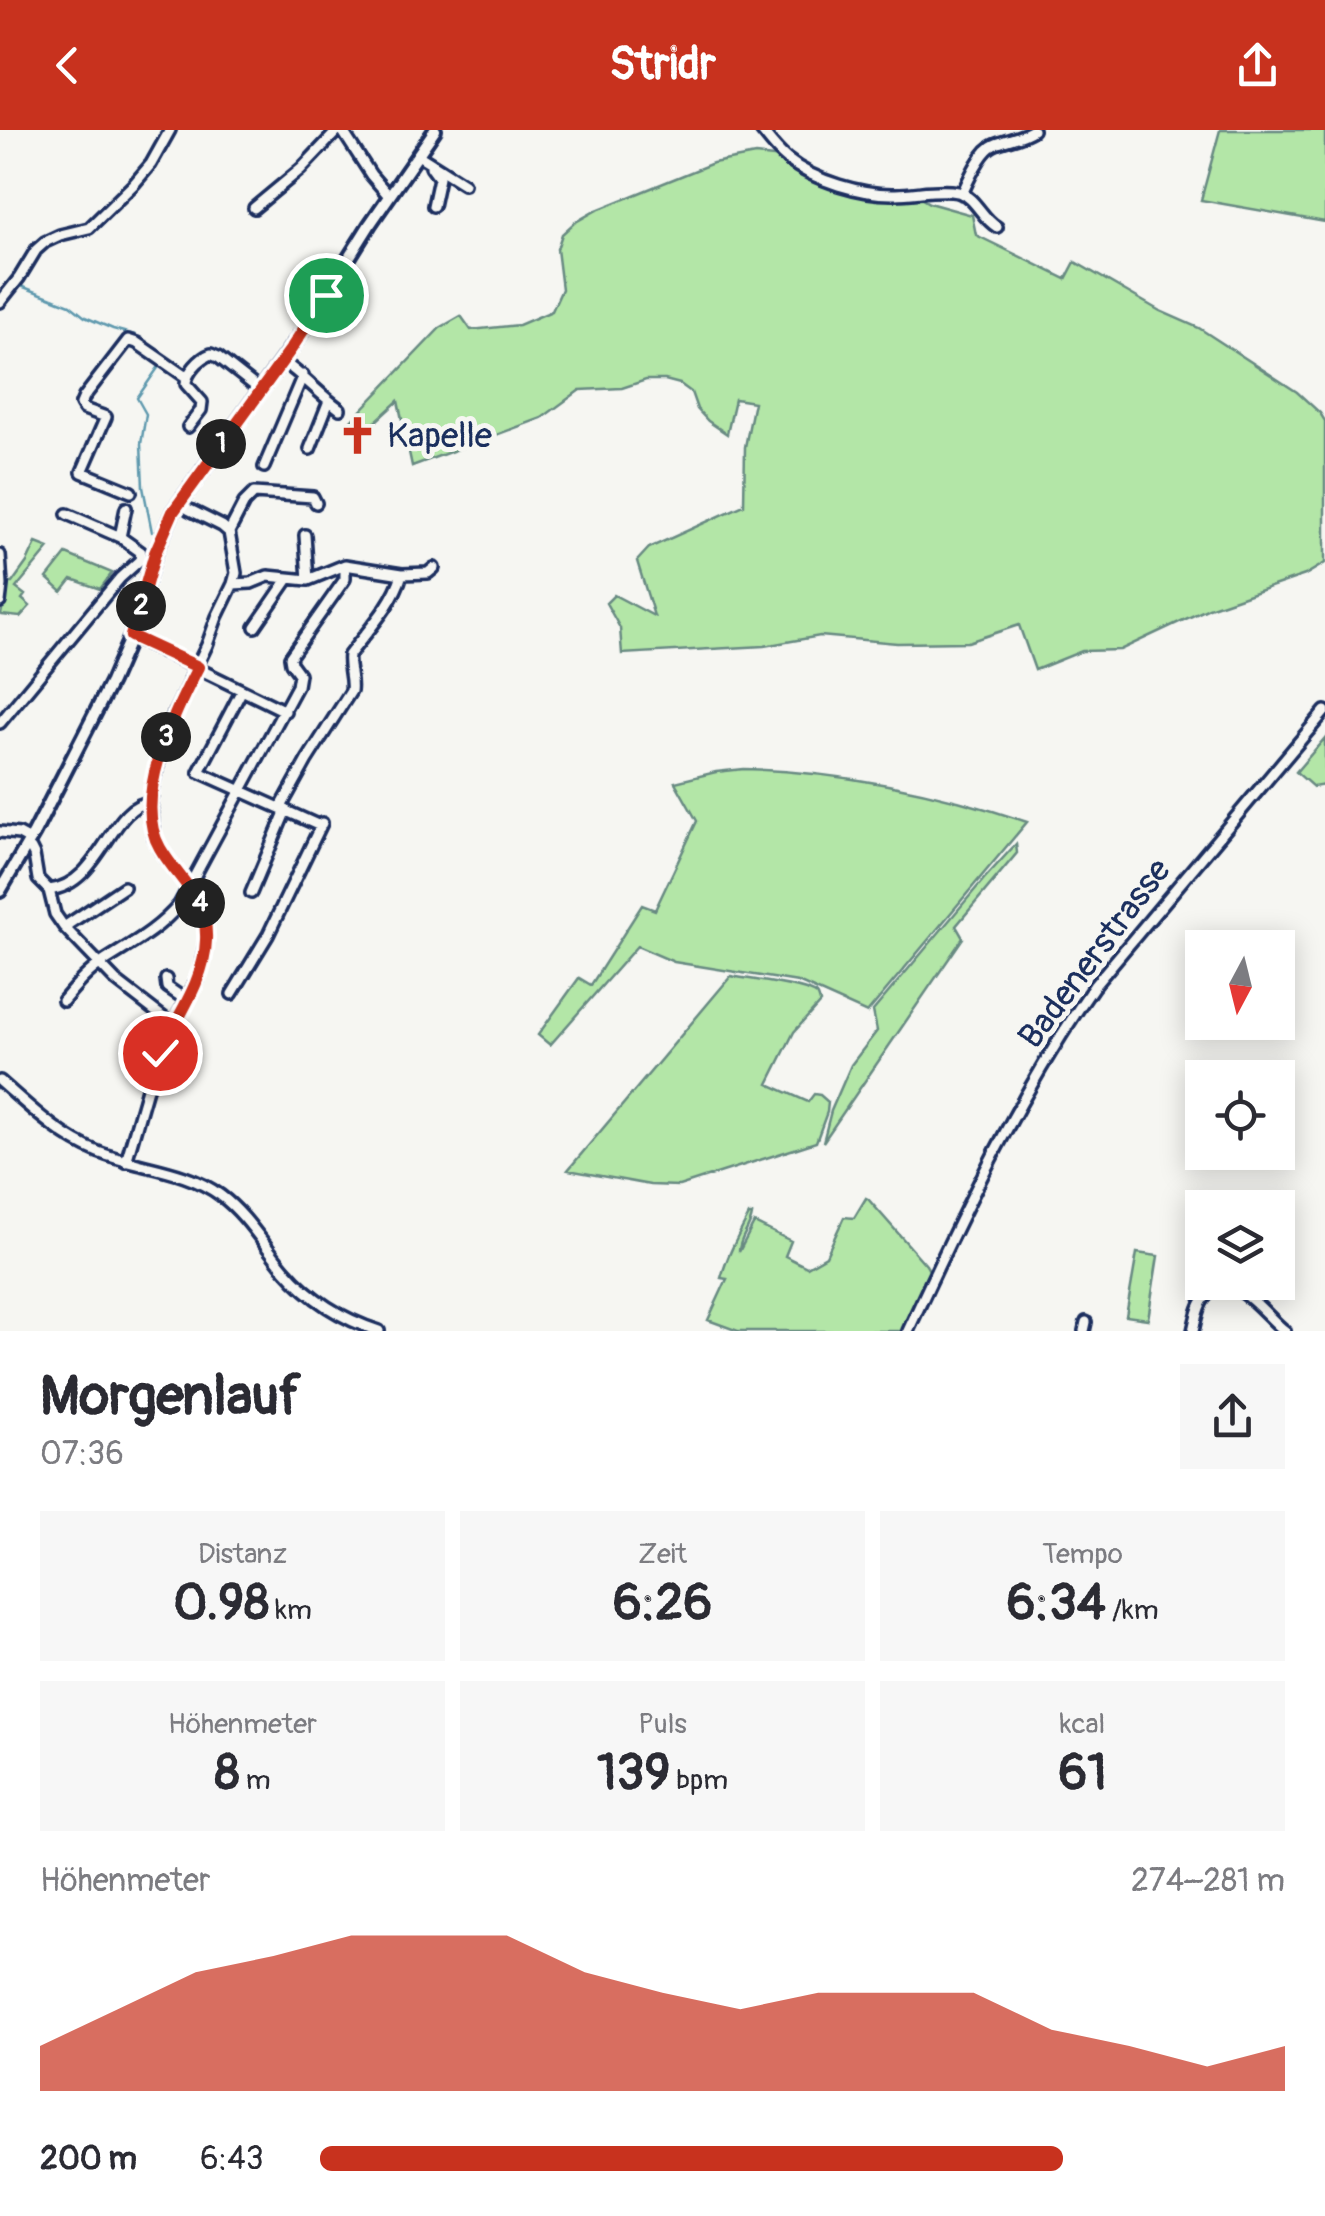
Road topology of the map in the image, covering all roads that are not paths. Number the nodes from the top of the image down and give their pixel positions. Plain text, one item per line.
1 (170, 130) edge
2 (340, 130) edge
3 (435, 130) edge
4 (762, 130) edge
5 (1033, 130) edge
6 (421, 157) junction
7 (464, 184) dead end
8 (962, 194) junction
9 (389, 196) junction
10 (433, 206) dead end
11 (254, 208) dead end
12 (997, 228) dead end
13 (0, 302) edge
14 (282, 361) junction
15 (303, 375) junction
16 (186, 378) junction
17 (260, 390) junction
18 (329, 401) junction
19 (340, 408) dead end
20 (188, 427) dead end
21 (310, 449) dead end
22 (264, 467) dead end
23 (131, 492) dead end
24 (316, 503) dead end
25 (126, 508) dead end
26 (188, 508) dead end
27 (66, 514) dead end
28 (229, 532) junction
29 (305, 535) dead end
30 (120, 537) junction
31 (0, 556) edge
32 (140, 560) junction
33 (153, 560) junction
34 (345, 565) junction
35 (434, 568) dead end
36 (131, 570) junction
37 (402, 574) junction
38 (149, 576) junction
39 (288, 579) junction
40 (308, 580) junction
41 (233, 584) junction
42 (0, 602) edge
43 (254, 627) dead end
44 (131, 636) junction
45 (198, 667) junction
46 (242, 690) junction
47 (284, 711) junction
48 (1325, 711) edge
49 (0, 722) edge
50 (242, 790) junction
51 (151, 802) junction
52 (284, 809) junction
53 (0, 832) edge
54 (28, 843) junction
55 (124, 886) dead end
56 (188, 887) junction
57 (0, 890) edge
58 (49, 890) junction
59 (251, 893) dead end
60 (64, 926) junction
61 (100, 965) junction
62 (166, 979) dead end
63 (232, 994) dead end
64 (186, 1000) junction
65 (63, 1001) dead end
66 (174, 1024) junction
67 (0, 1081) edge
68 (126, 1162) junction
69 (379, 1331) edge
70 (908, 1331) edge
71 (1193, 1331) edge
72 (1284, 1331) edge

1 - 13 street
2 - 9 street
2 - 11 street
3 - 6 main road
4 - 8 street
5 - 8 street
6 - 7 street
6 - 9 main road
6 - 10 street
8 - 12 street
9 - 14 main road
14 - 15 street
14 - 17 main road
15 - 18 street
15 - 22 street
16 - 17 street
16 - 20 street
16 - 23 street
17 - 33 main road
18 - 19 street
18 - 21 street
24 - 28 street
25 - 30 street
26 - 28 street
27 - 30 street
28 - 41 street
29 - 40 street
30 - 32 street
31 - 42 street
32 - 33 street
32 - 36 street
33 - 38 main road
34 - 37 street
34 - 40 street
34 - 47 street
35 - 37 street
36 - 38 street
36 - 49 street
37 - 52 street
38 - 44 main road
39 - 40 street
39 - 41 street
39 - 43 street
41 - 45 street
44 - 45 street
44 - 54 main road
45 - 46 street
45 - 51 street
46 - 47 street
46 - 50 street
47 - 50 street
48 - 70 street, Badenerstrasse
50 - 52 street
50 - 56 street
51 - 56 street
51 - 58 street
52 - 59 street
52 - 63 street
53 - 54 street
54 - 57 main road
54 - 58 street
55 - 60 street
56 - 61 street
56 - 64 street
58 - 60 street
60 - 61 street
61 - 65 street
61 - 66 street
62 - 64 street
64 - 66 street
66 - 68 street
67 - 68 street
68 - 69 street
71 - 72 street

